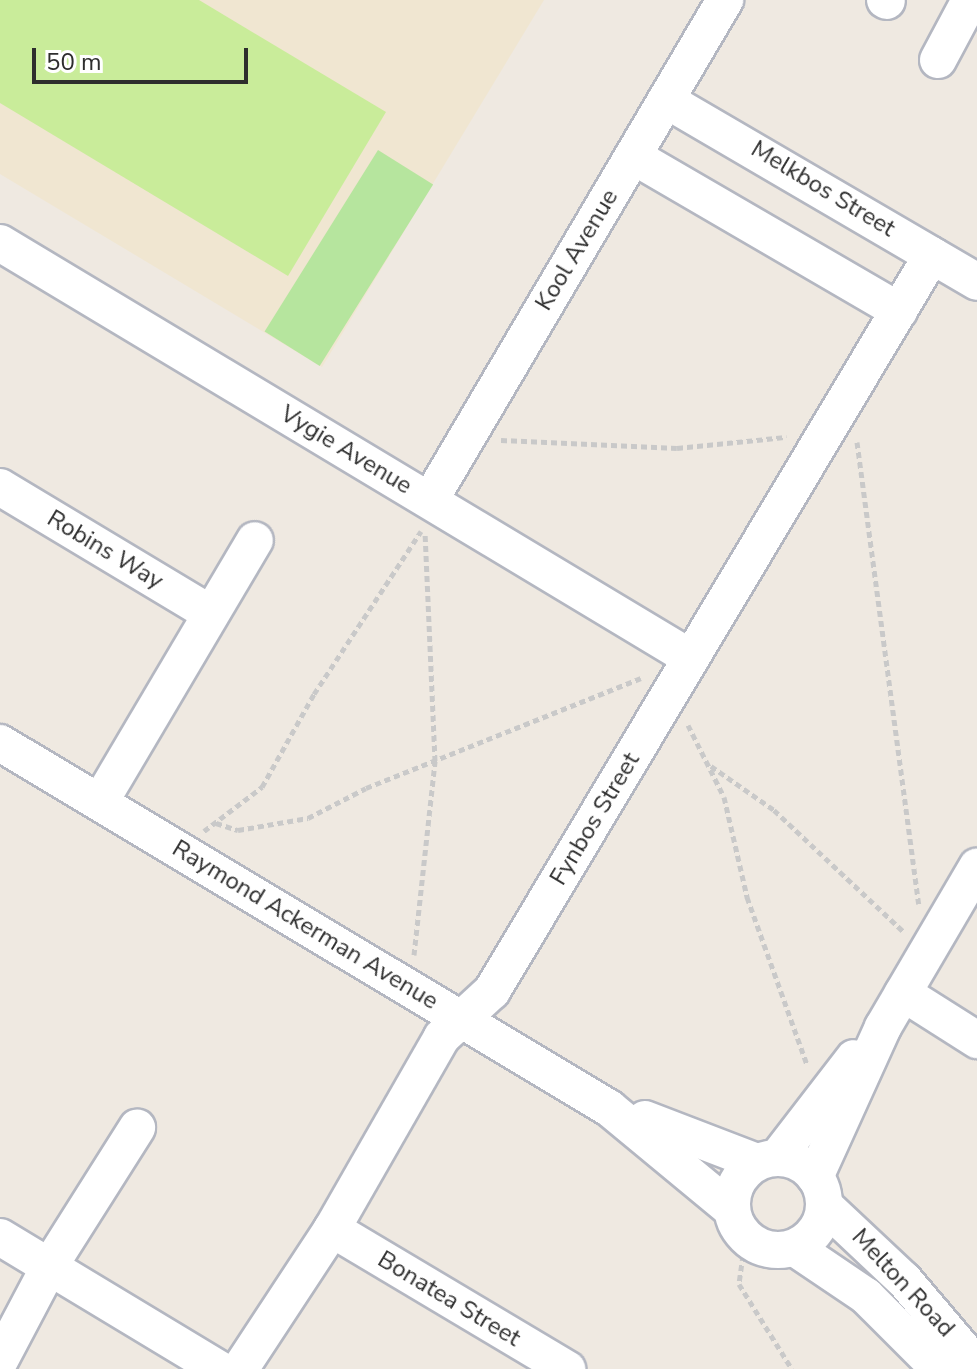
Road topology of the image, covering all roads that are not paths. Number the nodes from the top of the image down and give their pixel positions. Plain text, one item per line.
1 (725, 0) edge
2 (970, 0) edge
3 (938, 60) dead end
4 (666, 100) junction
5 (633, 156) junction
6 (0, 243) edge
7 (932, 255) junction
8 (977, 282) edge
9 (899, 311) junction
10 (0, 487) edge
11 (430, 500) junction
12 (255, 540) dead end
13 (210, 613) junction
14 (691, 658) junction
15 (0, 743) edge
16 (100, 802) junction
17 (977, 867) edge
18 (903, 993) junction
19 (463, 1018) junction
20 (883, 1027) junction
21 (977, 1040) edge
22 (609, 1108) junction
23 (137, 1128) dead end
24 (767, 1160) junction
25 (820, 1191) junction
26 (731, 1209) junction
27 (332, 1229) junction
28 (0, 1237) edge
29 (795, 1248) junction
30 (49, 1267) junction
31 (0, 1360) edge
32 (977, 1366) edge
33 (219, 1369) edge
34 (240, 1369) edge
35 (567, 1369) edge
36 (939, 1369) edge

1 - 4 street, Kool Avenue
2 - 3 street
4 - 5 street, Kool Avenue
4 - 7 street, Melkbos Street
5 - 9 street
5 - 11 street, Kool Avenue
6 - 11 street, Vygie Avenue
7 - 8 street, Melkbos Street
7 - 9 street, Fynbos Street
9 - 14 street, Fynbos Street
10 - 13 street, Robins Way
11 - 14 street, Vygie Avenue
12 - 13 street
13 - 16 street
14 - 19 street, Fynbos Street
15 - 16 street, Raymond Ackerman Avenue
16 - 19 street, Raymond Ackerman Avenue
17 - 18 street
18 - 20 street
18 - 21 street
19 - 22 street, Raymond Ackerman Avenue
19 - 27 street, Fynbos Street
20 - 24 street
20 - 25 street
22 - 24 street, Raymond Ackerman Avenue
22 - 26 street, Raymond Ackerman Avenue
23 - 30 street
24 - 25 street
24 - 26 street
25 - 29 street
25 - 32 street, Melton Road
26 - 29 street
27 - 34 street, Fynbos Street
27 - 35 street, Bonatea Street
28 - 30 street
29 - 36 street, Melton Road
30 - 31 street
30 - 33 street

